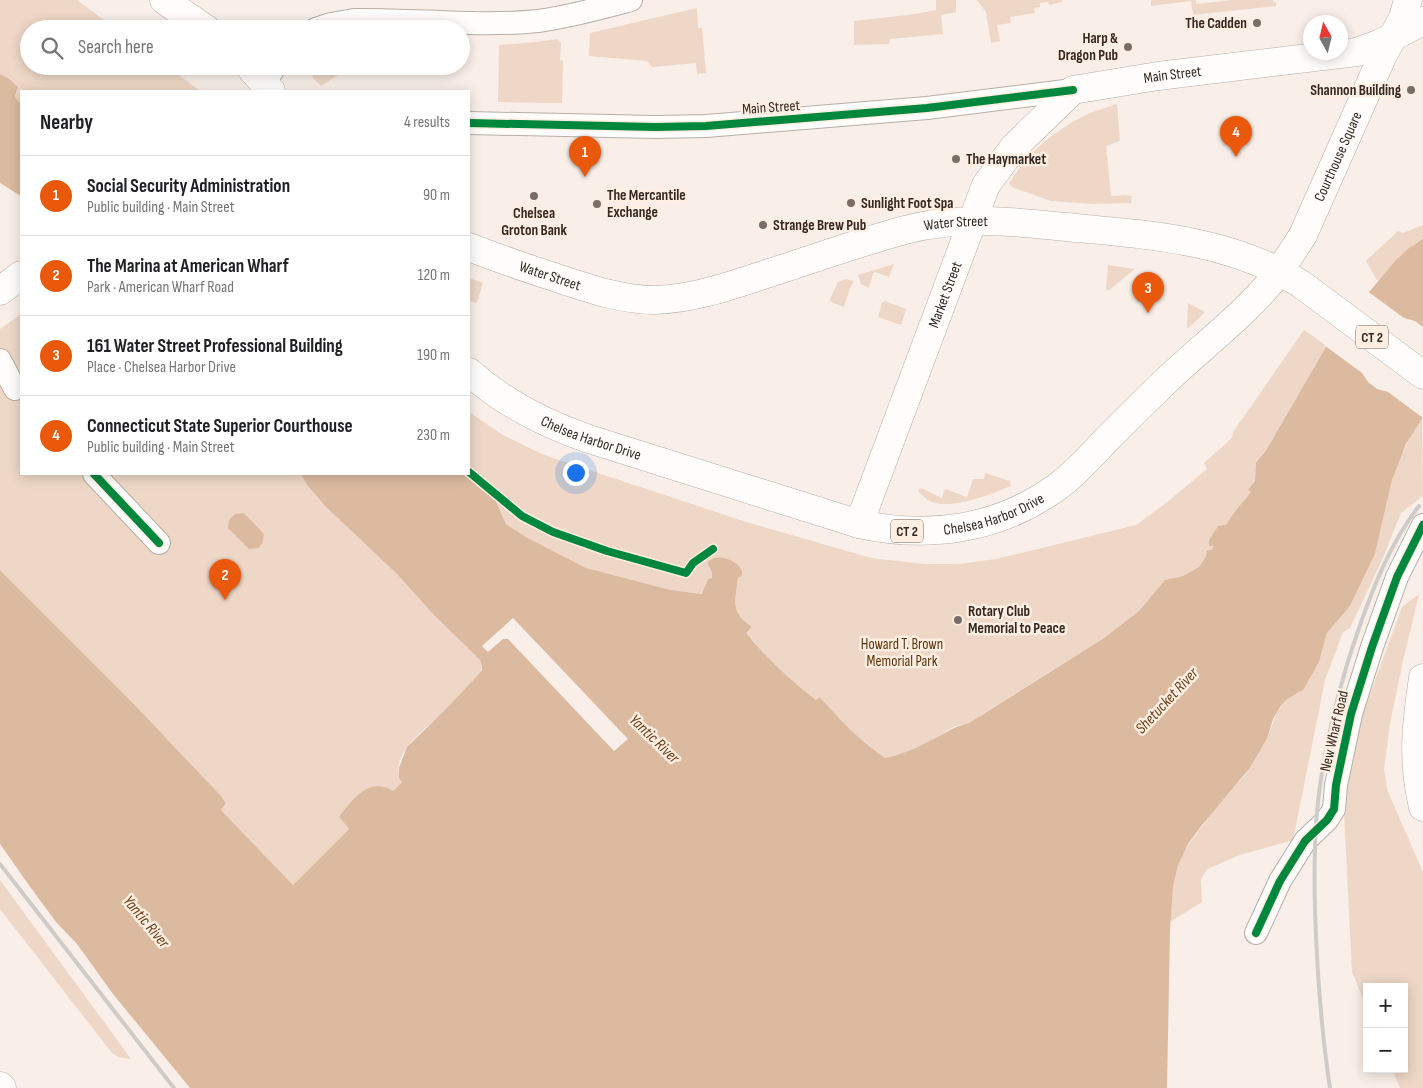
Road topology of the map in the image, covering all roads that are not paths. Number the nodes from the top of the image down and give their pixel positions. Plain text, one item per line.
1 (164, 0) edge
2 (632, 0) edge
3 (1408, 0) edge
4 (193, 20) edge
5 (1423, 21) edge
6 (470, 22) edge
7 (1392, 37) junction
8 (1073, 90) junction
9 (470, 123) edge
10 (972, 221) junction
11 (470, 247) edge
12 (1279, 272) junction
13 (20, 276) edge
14 (0, 291) edge
15 (0, 360) edge
16 (470, 373) edge
17 (1423, 375) edge
18 (12, 387) edge
19 (95, 475) edge
20 (859, 524) junction
21 (1423, 525) edge
22 (159, 543) dead end
23 (1423, 678) edge
24 (1423, 807) edge
25 (1256, 932) dead end

1 - 4 main road
2 - 6 street
3 - 7 main road, Courthouse Square
5 - 7 main road, Main Street
7 - 8 main road, Main Street
7 - 12 main road, Courthouse Square
8 - 9 street, Main Street
8 - 10 main road, Market Street
10 - 11 main road, Water Street / CT 2
10 - 12 main road, Water Street / CT 2
10 - 20 main road, Market Street
12 - 17 main road, Water Street / CT 2
12 - 20 main road, Chelsea Harbor Drive / CT 2
13 - 14 main road
15 - 18 street
16 - 20 main road, Chelsea Harbor Drive / CT 2
19 - 22 street
21 - 25 street, New Wharf Road
23 - 24 main road

